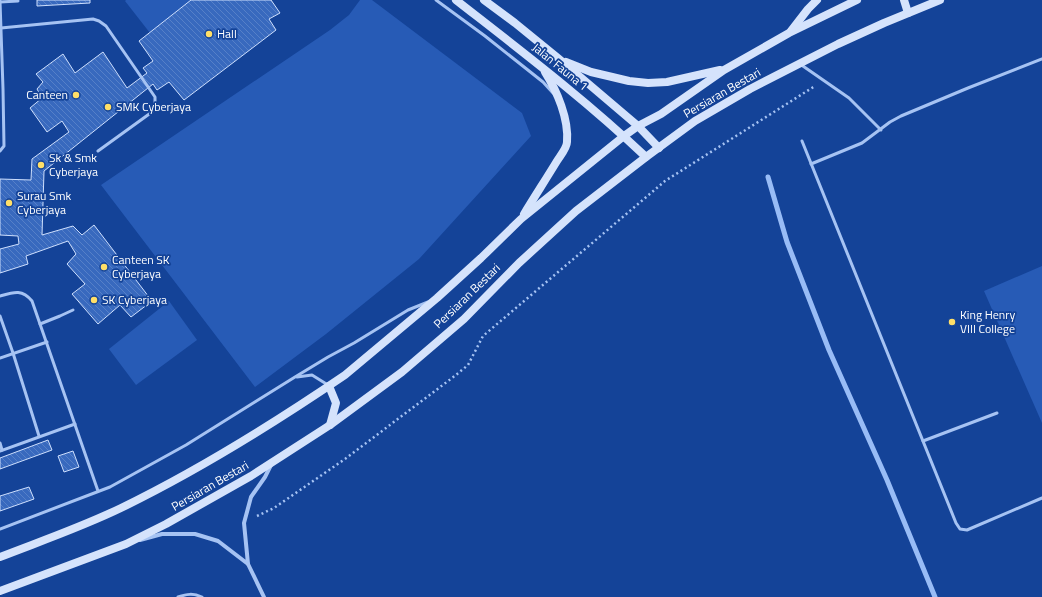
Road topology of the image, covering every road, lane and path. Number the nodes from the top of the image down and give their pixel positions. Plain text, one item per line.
1 (436, 0) edge
2 (456, 0) edge
3 (484, 0) edge
4 (818, 0) edge
5 (857, 0) edge
6 (904, 0) edge
7 (0, 1) edge
8 (18, 1) edge
9 (934, 1) edge
10 (908, 13) junction
11 (1, 28) junction
12 (789, 33) junction
13 (558, 58) junction
14 (1042, 59) edge
15 (799, 64) junction
16 (541, 66) junction
17 (724, 70) junction
18 (823, 80) junction
19 (2, 89) edge
20 (560, 102) junction
21 (638, 126) junction
22 (881, 130) junction
23 (624, 136) junction
24 (802, 141) dead end
25 (658, 148) junction
26 (0, 151) edge
27 (98, 151) dead end
28 (646, 157) junction
29 (811, 164) junction
30 (521, 219) junction
31 (0, 296) edge
32 (437, 298) junction
33 (73, 310) dead end
34 (0, 316) edge
35 (40, 324) junction
36 (46, 342) junction
37 (13, 353) junction
38 (0, 358) edge
39 (295, 377) junction
40 (329, 386) junction
41 (997, 413) dead end
42 (75, 424) junction
43 (330, 425) junction
44 (39, 436) junction
45 (923, 441) junction
46 (0, 444) edge
47 (1, 450) edge
48 (272, 463) junction
49 (98, 491) junction
50 (1042, 498) edge
51 (244, 523) junction
52 (0, 529) edge
53 (126, 544) junction
54 (0, 557) edge
55 (248, 564) junction
56 (0, 591) edge
57 (178, 597) edge
58 (202, 597) edge
59 (264, 597) edge

1 - 20 lane, Jalan Fauna 1
2 - 16 main road, Jalan Fauna 1
3 - 13 main road, Jalan Fauna 1
4 - 12 main road
5 - 12 main road, Persiaran Bestari
6 - 10 main road
7 - 8 lane
7 - 11 lane
9 - 10 main road, Persiaran Bestari
10 - 15 main road, Persiaran Bestari
11 - 19 lane
11 - 27 lane
12 - 17 main road, Persiaran Bestari
13 - 17 main road
13 - 21 main road, Jalan Fauna 1
14 - 22 lane
15 - 18 lane
15 - 25 main road, Persiaran Bestari
16 - 20 main road
16 - 23 main road, Jalan Fauna 1
17 - 21 main road, Persiaran Bestari
18 - 22 lane
18 - 51 path
19 - 26 lane
20 - 30 main road
21 - 23 main road, Persiaran Bestari
21 - 25 main road, Jalan Fauna 1
22 - 29 lane
23 - 28 main road, Jalan Fauna 1
23 - 30 main road, Persiaran Bestari
24 - 29 lane
25 - 28 main road, Persiaran Bestari
28 - 43 main road, Persiaran Bestari
29 - 45 lane
30 - 32 main road, Persiaran Bestari
31 - 35 lane
32 - 39 lane
32 - 40 main road, Persiaran Bestari
33 - 35 lane
34 - 37 lane
35 - 36 lane
36 - 37 lane
36 - 42 lane
37 - 38 lane
37 - 44 lane
39 - 40 lane
39 - 49 lane
40 - 43 main road
40 - 54 main road, Persiaran Bestari
41 - 45 lane
42 - 44 lane
42 - 49 lane
43 - 48 main road, Persiaran Bestari
44 - 47 lane
45 - 50 lane
46 - 47 lane
48 - 51 street
48 - 53 main road, Persiaran Bestari
49 - 52 lane
51 - 55 street
53 - 55 street
53 - 56 main road, Persiaran Bestari
55 - 59 street
57 - 58 lane

